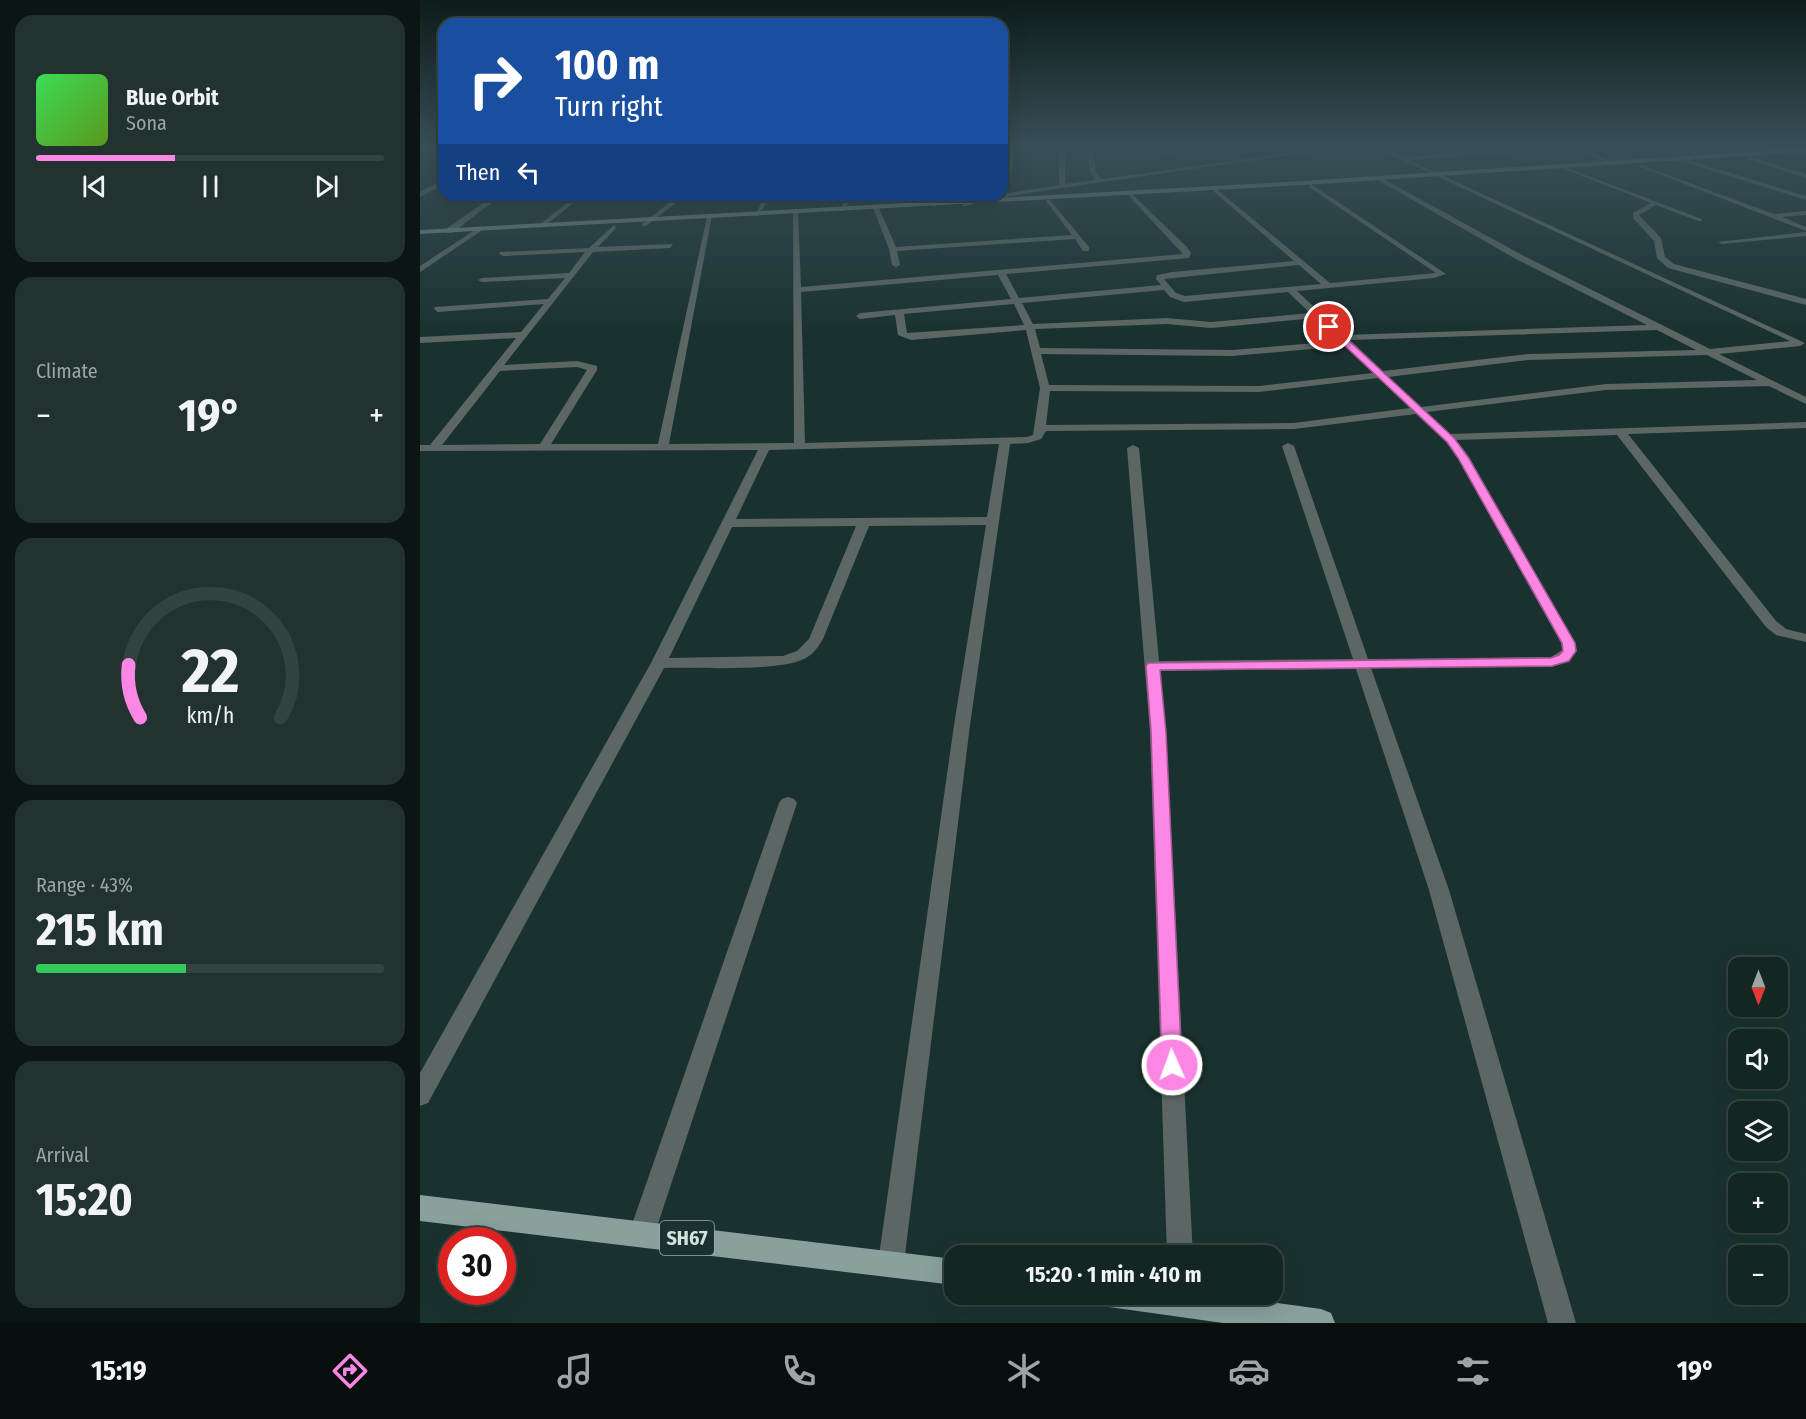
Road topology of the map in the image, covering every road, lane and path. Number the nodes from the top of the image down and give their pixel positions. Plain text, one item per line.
1 (480, 209) edge
2 (563, 209) edge
3 (665, 209) edge
4 (760, 209) edge
5 (891, 209) edge
6 (904, 209) edge
7 (1055, 209) edge
8 (1144, 209) edge
9 (1237, 209) edge
10 (1345, 209) edge
11 (1433, 209) edge
12 (1512, 209) edge
13 (1645, 209) edge
14 (1671, 209) edge
15 (1753, 209) edge
16 (842, 210) joint
17 (877, 210) junction
18 (795, 214) junction
19 (1806, 214) edge
20 (756, 215) junction
21 (1772, 216) junction
22 (710, 219) junction
23 (1700, 220) dead end
24 (647, 223) junction
25 (541, 226) junction
26 (614, 227) junction
27 (1806, 229) edge
28 (449, 231) junction
29 (476, 231) junction
30 (1806, 234) edge
31 (420, 235) edge
32 (1076, 237) junction
33 (1722, 242) dead end
34 (670, 246) dead end
35 (892, 249) junction
36 (1086, 249) dead end
37 (591, 250) junction
38 (1187, 253) junction
39 (503, 254) dead end
40 (1194, 259) dead end
41 (1301, 263) junction
42 (896, 264) dead end
43 (1202, 265) dead end
44 (420, 270) edge
45 (1209, 271) junction
46 (1002, 274) junction
47 (571, 275) junction
48 (482, 280) dead end
49 (1328, 286) junction
50 (1166, 287) junction
51 (1290, 289) junction
52 (796, 290) junction
53 (549, 301) junction
54 (1017, 302) junction
55 (1806, 302) edge
56 (438, 309) dead end
57 (898, 312) junction
58 (1317, 315) junction
59 (860, 316) dead end
60 (1030, 327) junction
61 (1660, 327) junction
62 (523, 335) junction
63 (420, 340) edge
64 (1344, 341) junction
65 (1803, 344) edge
66 (1036, 351) junction
67 (1711, 352) junction
68 (498, 368) junction
69 (1383, 376) junction
70 (1772, 383) junction
71 (1045, 388) junction
72 (1806, 401) edge
73 (1418, 409) junction
74 (1806, 425) edge
75 (1040, 428) junction
76 (1620, 431) junction
77 (1447, 437) junction
78 (1005, 441) junction
79 (800, 446) junction
80 (1288, 446) dead end
81 (420, 447) edge
82 (434, 447) junction
83 (544, 447) junction
84 (663, 447) junction
85 (765, 447) junction
86 (1133, 448) dead end
87 (992, 521) junction
88 (864, 522) junction
89 (727, 523) junction
90 (1806, 638) edge
91 (659, 663) junction
92 (1362, 665) junction
93 (1153, 666) junction
94 (788, 803) dead end
95 (420, 1095) edge
96 (420, 1208) edge
97 (642, 1233) junction
98 (1180, 1245) edge
99 (891, 1263) junction
100 (944, 1271) edge
101 (1212, 1305) edge
102 (1321, 1323) edge
103 (1562, 1323) edge

1 - 28 street
2 - 25 street
3 - 24 street
4 - 20 street
5 - 17 main road
6 - 17 main road
7 - 32 street
8 - 38 street
9 - 41 street
10 - 49 street
11 - 61 street
12 - 65 street
13 - 55 street
14 - 23 street
15 - 21 street
16 - 17 main road
16 - 18 main road
17 - 18 main road
17 - 35 street
18 - 20 main road
18 - 22 main road
18 - 52 street
19 - 21 street
20 - 22 main road
21 - 27 street
22 - 24 main road
22 - 84 street
24 - 25 main road
24 - 26 main road
25 - 29 main road
26 - 29 main road
26 - 37 street
28 - 29 main road
28 - 31 main road
29 - 31 main road
29 - 44 street
30 - 33 street
32 - 35 street
32 - 36 street
34 - 37 street
35 - 42 street
37 - 39 street
37 - 47 street
38 - 40 street
38 - 46 street
41 - 45 street
41 - 49 street
43 - 45 street
45 - 50 street
46 - 52 street
46 - 54 street
47 - 48 street
47 - 53 street
49 - 51 street
50 - 51 street
50 - 54 street
51 - 58 street
52 - 79 street
53 - 56 street
53 - 62 street
54 - 57 street
54 - 60 street
57 - 59 street
57 - 60 street
58 - 60 street
58 - 64 street
60 - 66 street
61 - 64 street
61 - 67 street
62 - 63 street
62 - 68 street
64 - 66 street
64 - 69 street
65 - 67 street
66 - 71 street
67 - 69 street
67 - 70 street
68 - 82 street
68 - 83 street
69 - 71 street
69 - 73 street
70 - 72 street
70 - 73 street
71 - 75 street
73 - 75 street
73 - 77 street
74 - 76 street
75 - 78 street
76 - 77 street
76 - 90 street
77 - 92 street
78 - 79 street
78 - 87 street
79 - 85 street
80 - 92 street
81 - 82 street
82 - 83 street
83 - 84 street
84 - 85 street
85 - 89 street
86 - 93 street
87 - 88 street
87 - 99 street
88 - 89 street
88 - 91 street
89 - 91 street
91 - 95 street
92 - 93 street
92 - 103 street
93 - 98 street
94 - 97 street
96 - 97 main road, SH67
97 - 99 main road, SH67
99 - 100 main road, SH67
101 - 102 main road

